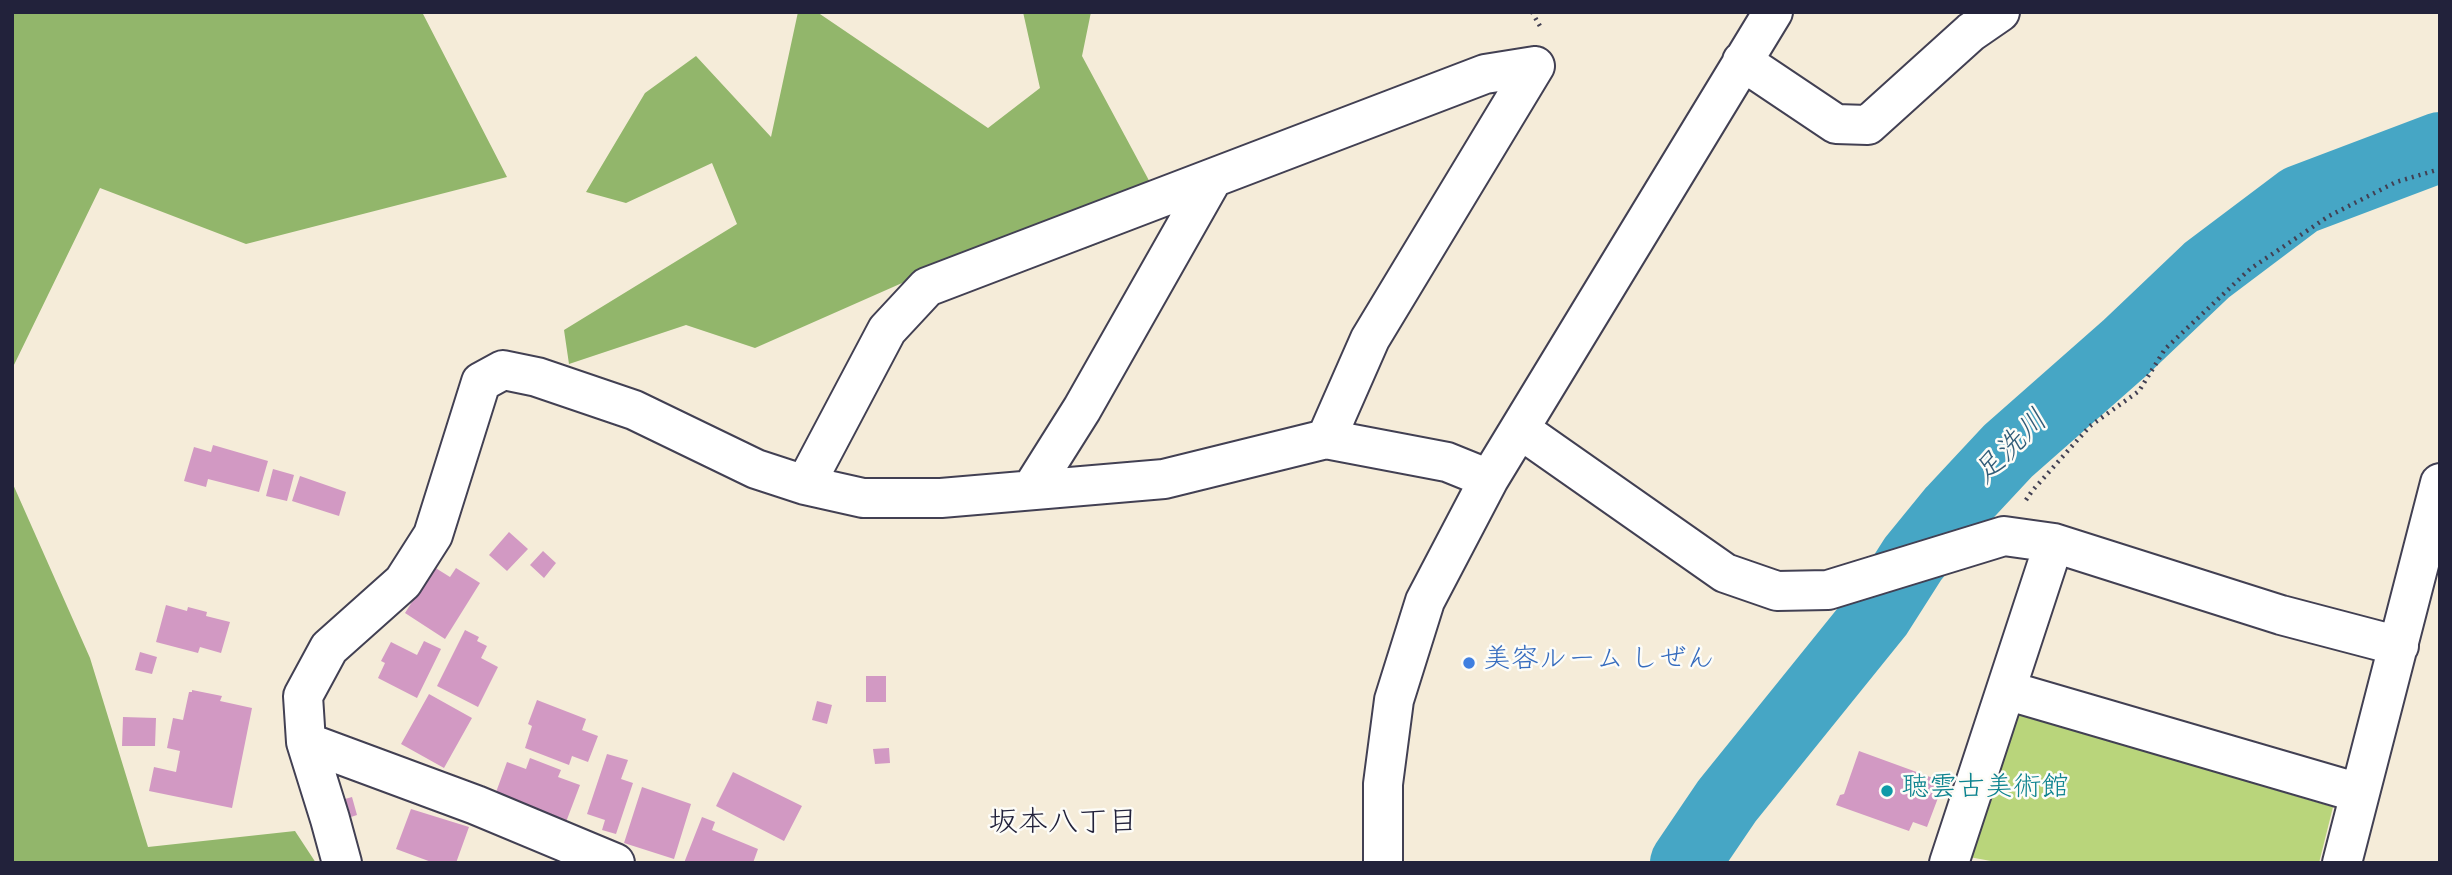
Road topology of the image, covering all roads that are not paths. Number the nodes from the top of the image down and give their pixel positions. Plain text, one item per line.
1 (1773, 12) edge
2 (2000, 12) edge
3 (1742, 61) junction
4 (1213, 178) junction
5 (1521, 430) junction
6 (1326, 439) junction
7 (1489, 479) junction
8 (2440, 483) edge
9 (805, 485) junction
10 (1031, 490) junction
11 (2054, 543) junction
12 (2399, 646) junction
13 (2006, 690) junction
14 (306, 742) junction
15 (2359, 793) junction
16 (342, 863) edge
17 (615, 863) edge
18 (1383, 863) edge
19 (1949, 863) edge
20 (2342, 863) edge

1 - 3 street
2 - 3 street
3 - 5 street
4 - 6 street
4 - 9 street
4 - 10 street
5 - 7 street
5 - 11 street
6 - 7 street
6 - 10 street
7 - 18 street
8 - 12 street
9 - 10 street
9 - 14 street
11 - 12 street
11 - 13 street
12 - 15 street
13 - 15 street
13 - 19 street
14 - 16 street
14 - 17 street
15 - 20 street

